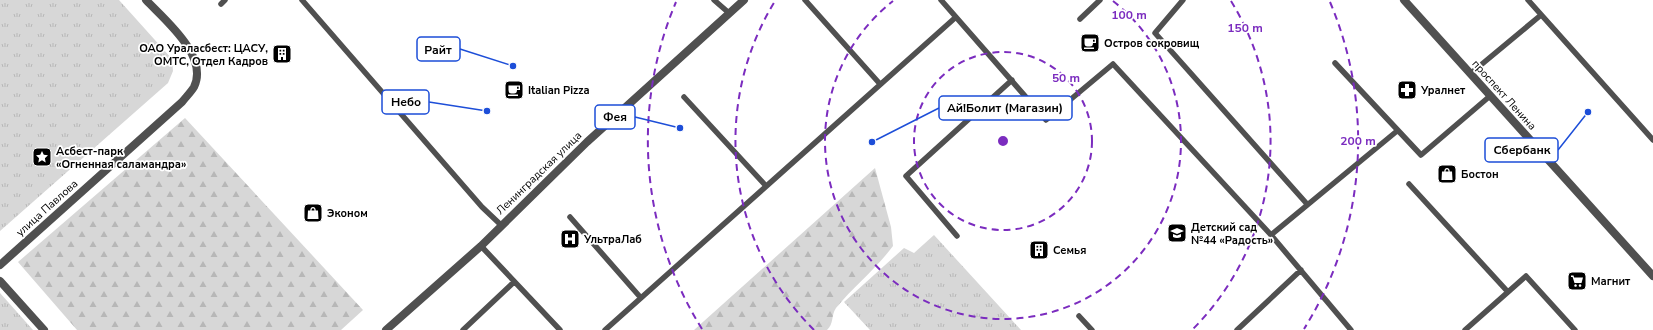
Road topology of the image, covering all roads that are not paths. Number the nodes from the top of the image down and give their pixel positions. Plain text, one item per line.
1 (146, 0) edge
2 (302, 0) edge
3 (714, 0) edge
4 (744, 0) edge
5 (805, 0) edge
6 (940, 0) edge
7 (1100, 0) edge
8 (1183, 0) edge
9 (1404, 0) edge
10 (1528, 0) edge
11 (729, 13) junction
12 (1541, 15) junction
13 (956, 17) junction
14 (1080, 19) dead end
15 (1336, 63) dead end
16 (1470, 74) junction
17 (1012, 80) junction
18 (880, 84) junction
19 (1490, 96) junction
20 (684, 97) dead end
21 (1397, 131) junction
22 (1653, 140) edge
23 (1409, 184) dead end
24 (766, 186) junction
25 (1307, 204) junction
26 (570, 217) dead end
27 (501, 225) junction
28 (1271, 235) junction
29 (957, 236) dead end
30 (481, 246) junction
31 (0, 265) edge
32 (1301, 270) junction
33 (1653, 276) edge
34 (0, 281) edge
35 (514, 282) junction
36 (1508, 292) junction
37 (641, 298) junction
38 (1080, 316) dead end
39 (44, 330) edge
40 (386, 330) edge
41 (462, 330) edge
42 (560, 330) edge
43 (605, 330) edge
44 (1092, 330) edge
45 (1237, 330) edge
46 (1352, 330) edge
47 (1465, 330) edge
48 (1575, 330) edge

1 - 31 street, улица Павлова
2 - 27 lane
3 - 11 lane
4 - 11 street, Ленинградская улица
5 - 18 lane
6 - 13 lane
7 - 14 lane
8 - 25 lane
9 - 16 street, проспект Ленина
10 - 12 lane
11 - 27 street, Ленинградская улица
12 - 16 lane
12 - 22 lane
13 - 17 lane
13 - 18 lane
15 - 21 lane
16 - 19 street, проспект Ленина
17 - 28 lane
17 - 29 lane
18 - 24 lane
19 - 21 lane
19 - 33 street, проспект Ленина
20 - 24 lane
21 - 25 lane
23 - 36 lane
24 - 37 lane
25 - 28 lane
26 - 37 lane
27 - 30 street, Ленинградская улица
28 - 32 lane
30 - 35 lane
30 - 40 street, Ленинградская улица
32 - 45 lane
32 - 46 lane
34 - 39 street
35 - 41 lane
35 - 42 lane
36 - 47 lane
36 - 48 lane
37 - 43 lane
38 - 44 lane

